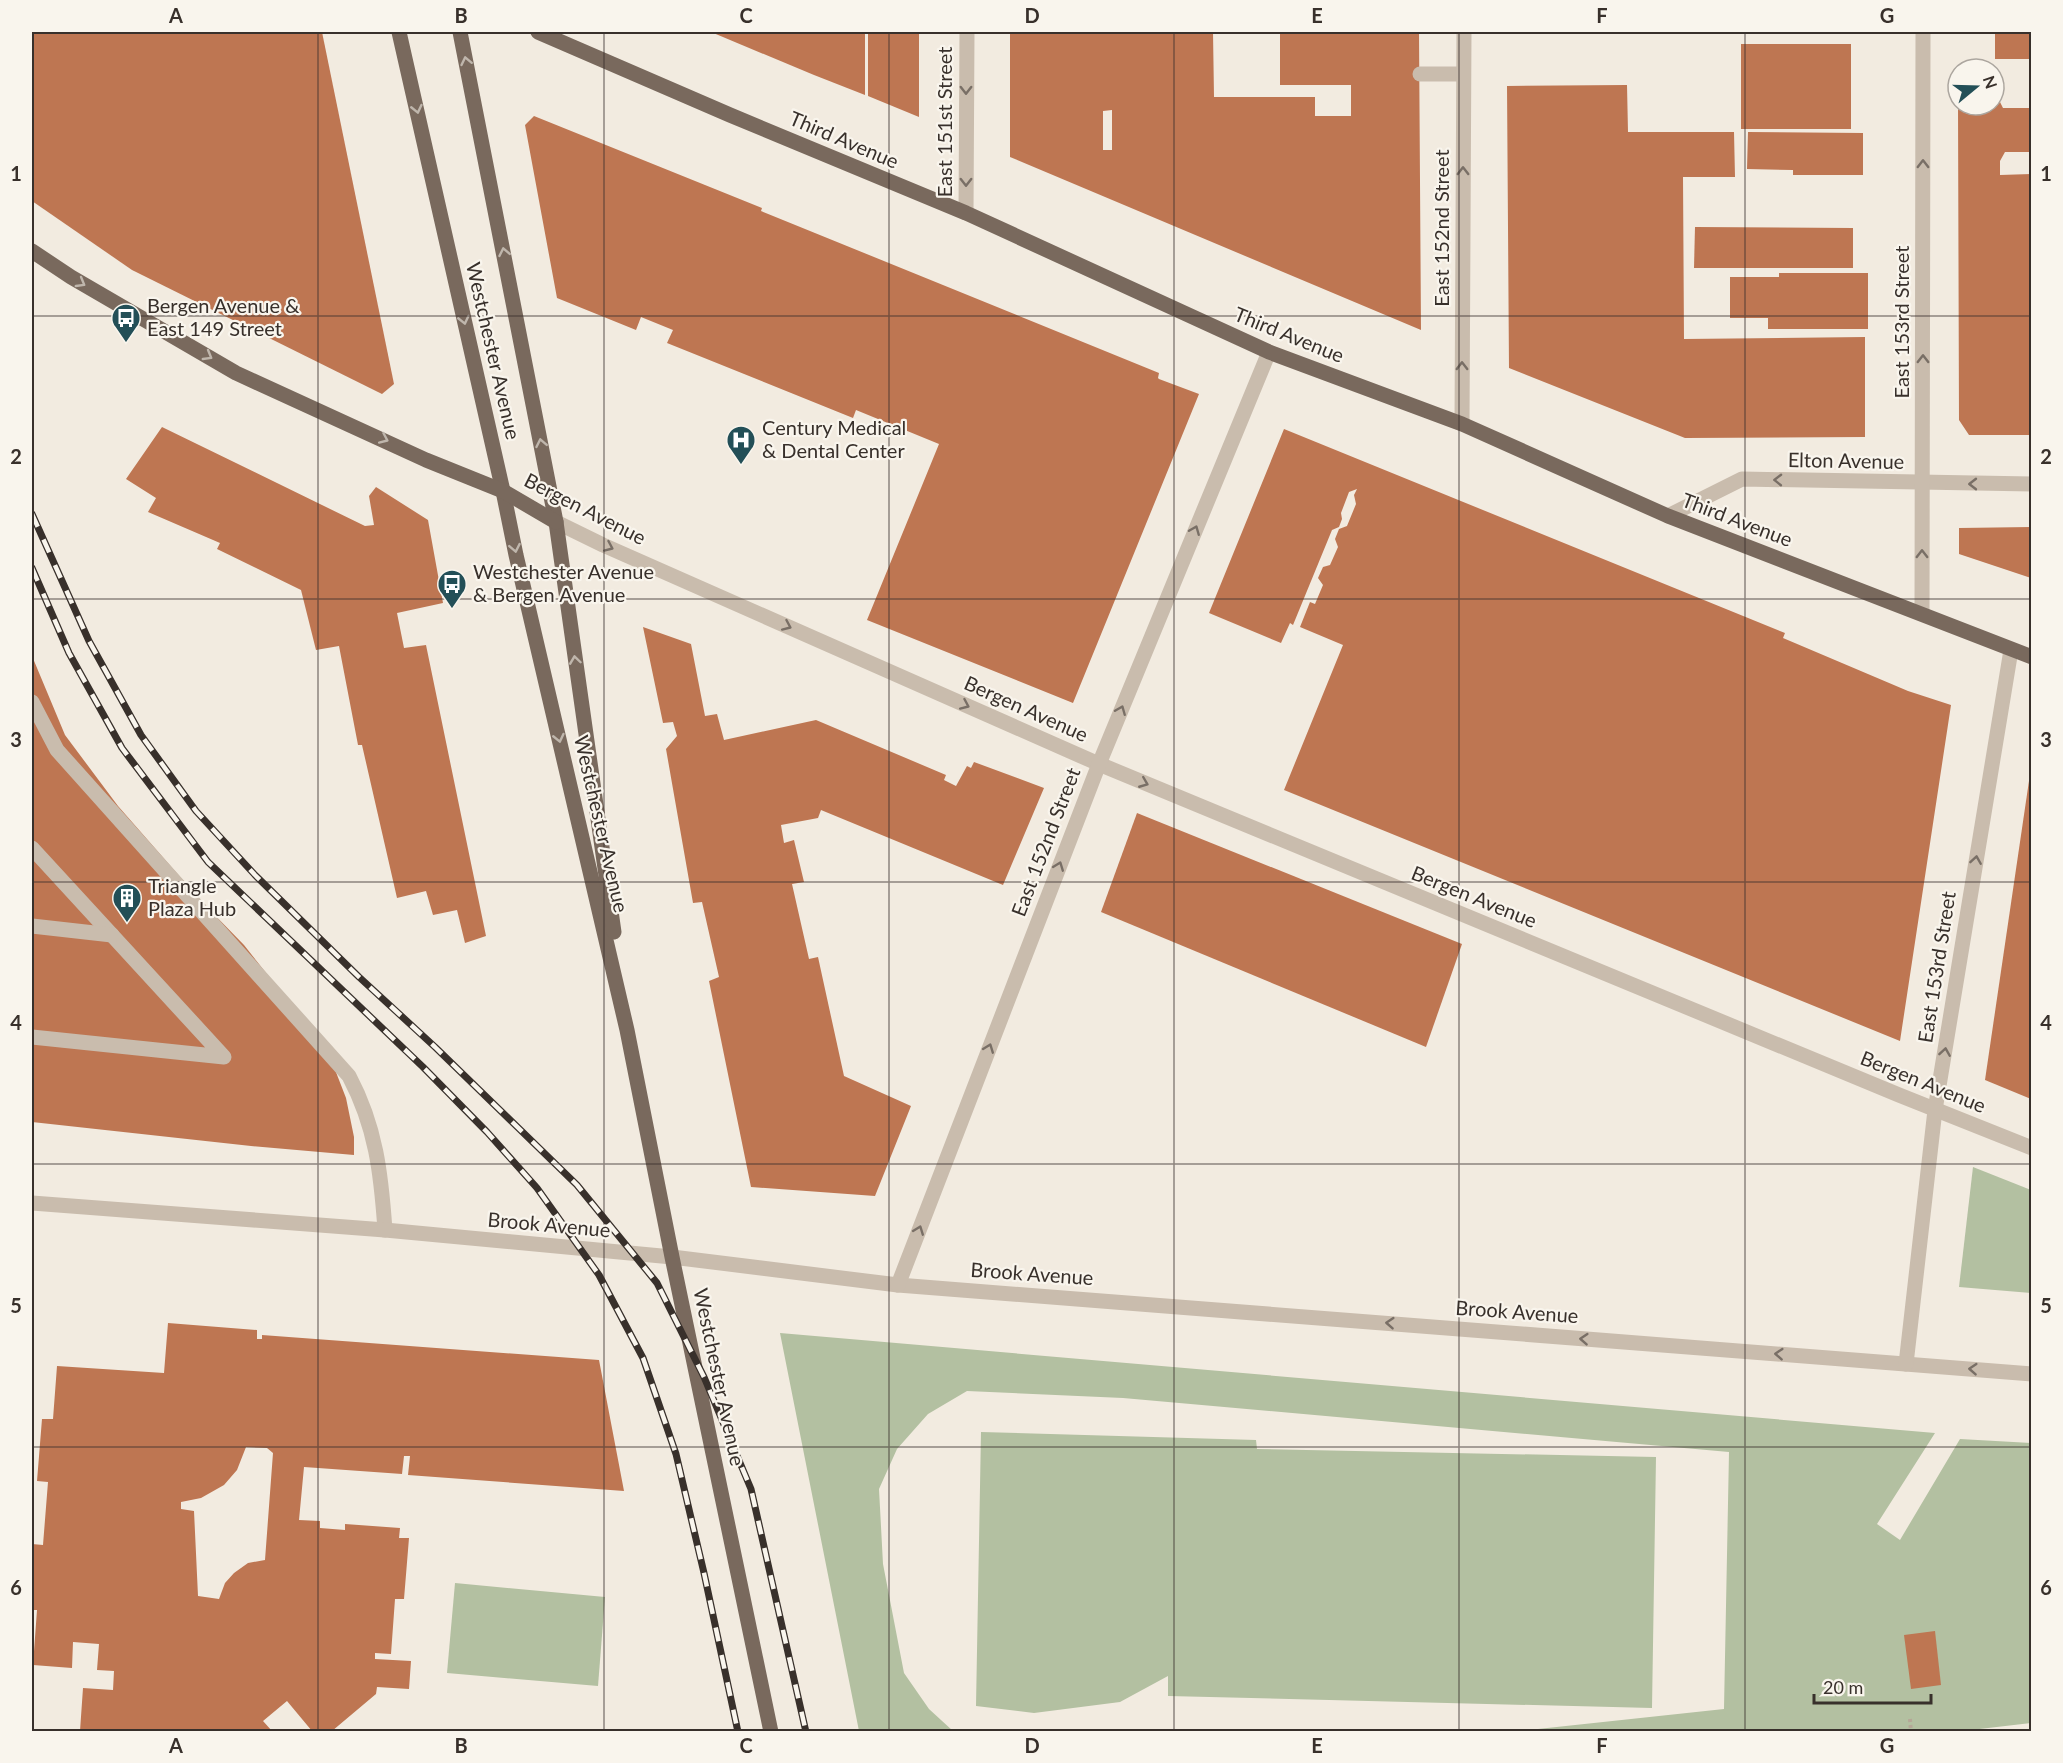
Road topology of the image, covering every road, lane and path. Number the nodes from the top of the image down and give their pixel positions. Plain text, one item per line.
1 (399, 32) edge
2 (460, 32) edge
3 (538, 32) edge
4 (967, 32) edge
5 (1464, 32) edge
6 (1923, 32) edge
7 (1420, 74) dead end
8 (1463, 74) junction
9 (966, 213) junction
10 (32, 251) edge
11 (1269, 352) junction
12 (1462, 424) junction
13 (1922, 483) junction
14 (2031, 484) edge
15 (503, 491) junction
16 (1668, 516) junction
17 (556, 522) junction
18 (1922, 613) junction
19 (2011, 650) junction
20 (2031, 657) edge
21 (32, 702) edge
22 (1099, 764) junction
23 (32, 848) edge
24 (32, 926) edge
25 (112, 935) junction
26 (627, 1030) junction
27 (32, 1037) edge
28 (1935, 1110) junction
29 (2031, 1148) edge
30 (32, 1203) edge
31 (385, 1230) junction
32 (672, 1257) junction
33 (898, 1285) junction
34 (1906, 1364) junction
35 (2031, 1374) edge
36 (1910, 1719) dead end
37 (771, 1731) edge
38 (1911, 1731) edge

1 -> 15 main road, Westchester Avenue
17 -> 2 main road, Westchester Avenue
3 - 9 main road, Third Avenue
4 -> 9 street, East 151st Street
5 - 8 street, East 152nd Street
13 -> 6 street, East 153rd Street
7 - 8 street
12 -> 8 street, East 152nd Street
9 - 11 main road, Third Avenue
10 -> 15 main road, Bergen Avenue
11 - 12 main road, Third Avenue
22 -> 11 street, East 152nd Street
12 - 16 main road, Third Avenue
14 -> 13 street, Elton Avenue
13 -> 16 street, Elton Avenue
18 -> 13 street, East 153rd Street
15 - 17 main road, Bergen Avenue
15 -> 26 main road, Westchester Avenue
16 - 18 main road, Third Avenue
17 -> 22 street, Bergen Avenue
26 -> 17 main road, Westchester Avenue
18 - 19 main road, Third Avenue
19 - 20 main road, Third Avenue
28 -> 19 street, East 153rd Street
21 - 31 street
22 -> 28 street, Bergen Avenue
33 -> 22 street, East 152nd Street
23 - 25 street
24 - 25 street
25 - 27 street
26 - 32 main road, Westchester Avenue
28 - 29 street, Bergen Avenue
28 - 34 street, East 153rd Street
30 - 31 street, Brook Avenue
31 - 32 street, Brook Avenue
32 - 33 street, Brook Avenue
32 - 37 main road, Westchester Avenue
34 -> 33 street, Brook Avenue
35 -> 34 street, Brook Avenue
36 - 38 path

